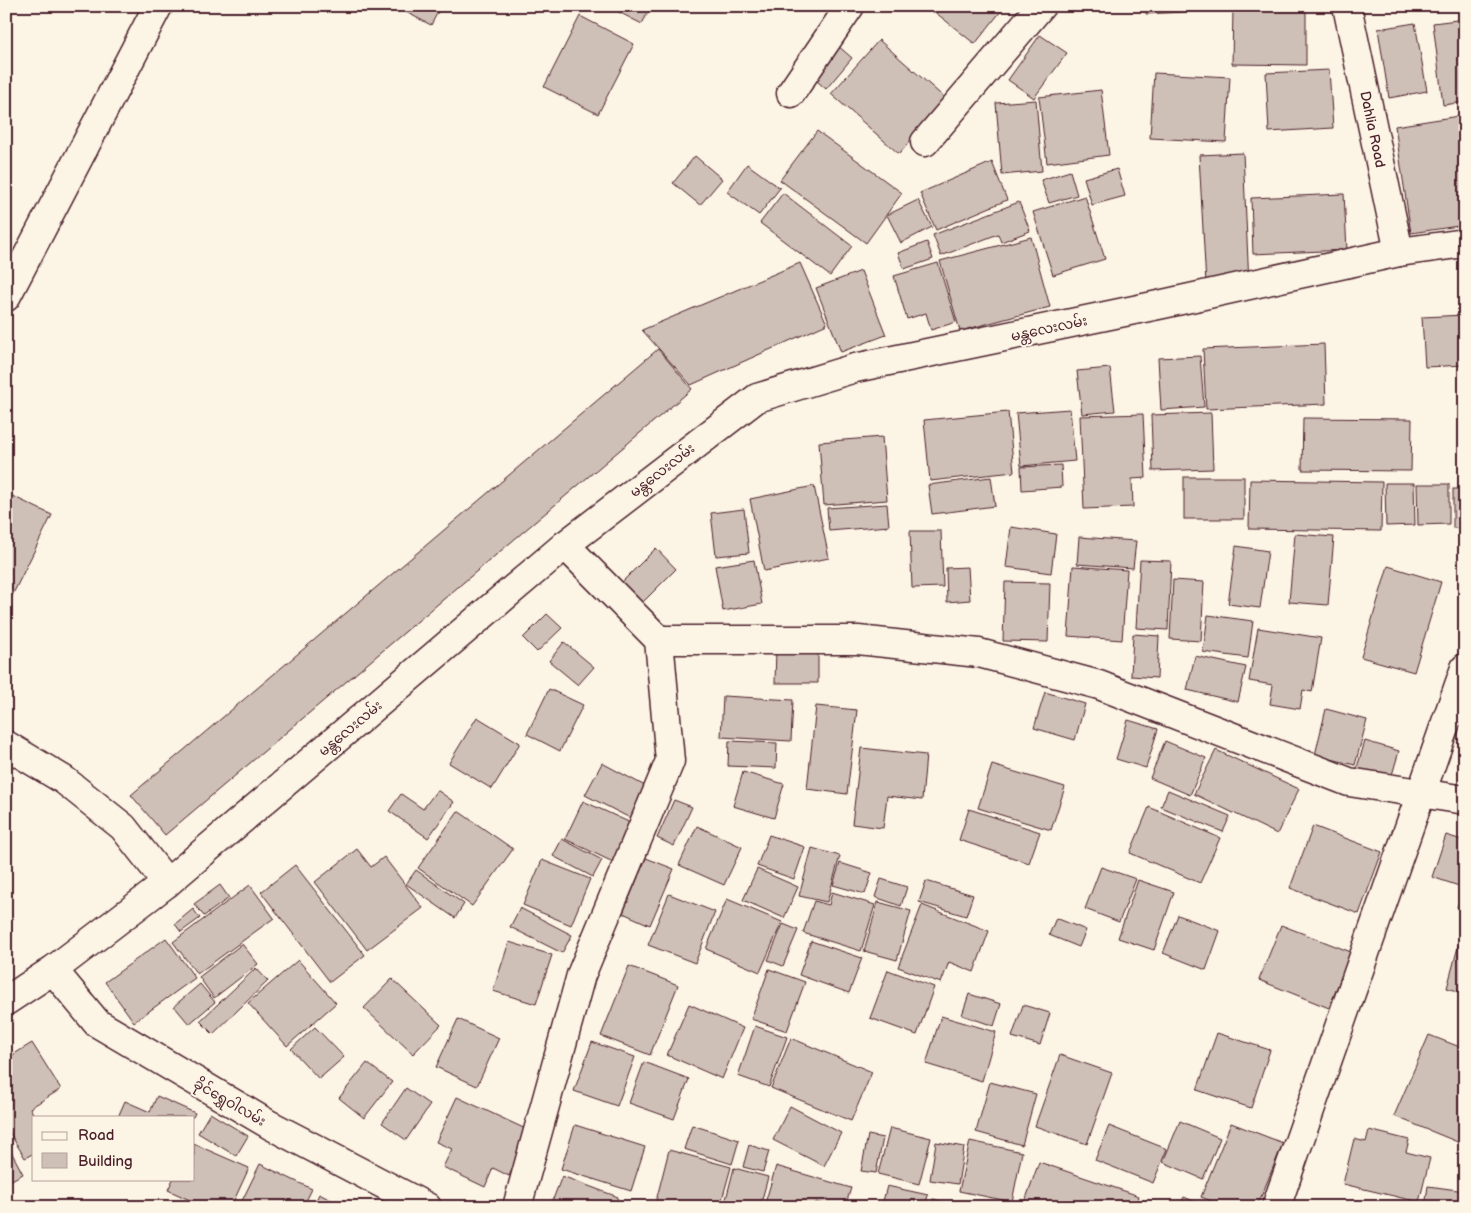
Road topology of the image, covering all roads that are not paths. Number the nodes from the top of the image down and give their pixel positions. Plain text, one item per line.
1 (158, 6) edge
2 (850, 6) edge
3 (1041, 6) edge
4 (1348, 6) edge
5 (791, 93) dead end
6 (925, 142) dead end
7 (1465, 243) edge
8 (1399, 252) junction
9 (6, 297) edge
10 (565, 545) junction
11 (659, 640) junction
12 (1465, 668) edge
13 (6, 745) edge
14 (1421, 794) junction
15 (1465, 800) edge
16 (167, 883) junction
17 (53, 970) junction
18 (6, 1001) edge
19 (427, 1207) edge
20 (517, 1207) edge
21 (1276, 1207) edge

1 - 9 street
2 - 5 street
3 - 6 street
4 - 8 street, Dahlia Road
7 - 8 street, မန္တလေးလမ်း
8 - 10 street, မန္တလေးလမ်း
10 - 11 street
10 - 16 street, မန္တလေးလမ်း
11 - 14 street
11 - 20 street
12 - 14 street
13 - 16 street
14 - 15 street
14 - 21 street
16 - 17 street, မန္တလေးလမ်း
17 - 18 street, မန္တလေးလမ်း
17 - 19 street, ခိုင်ရွှေဝါလမ်း

